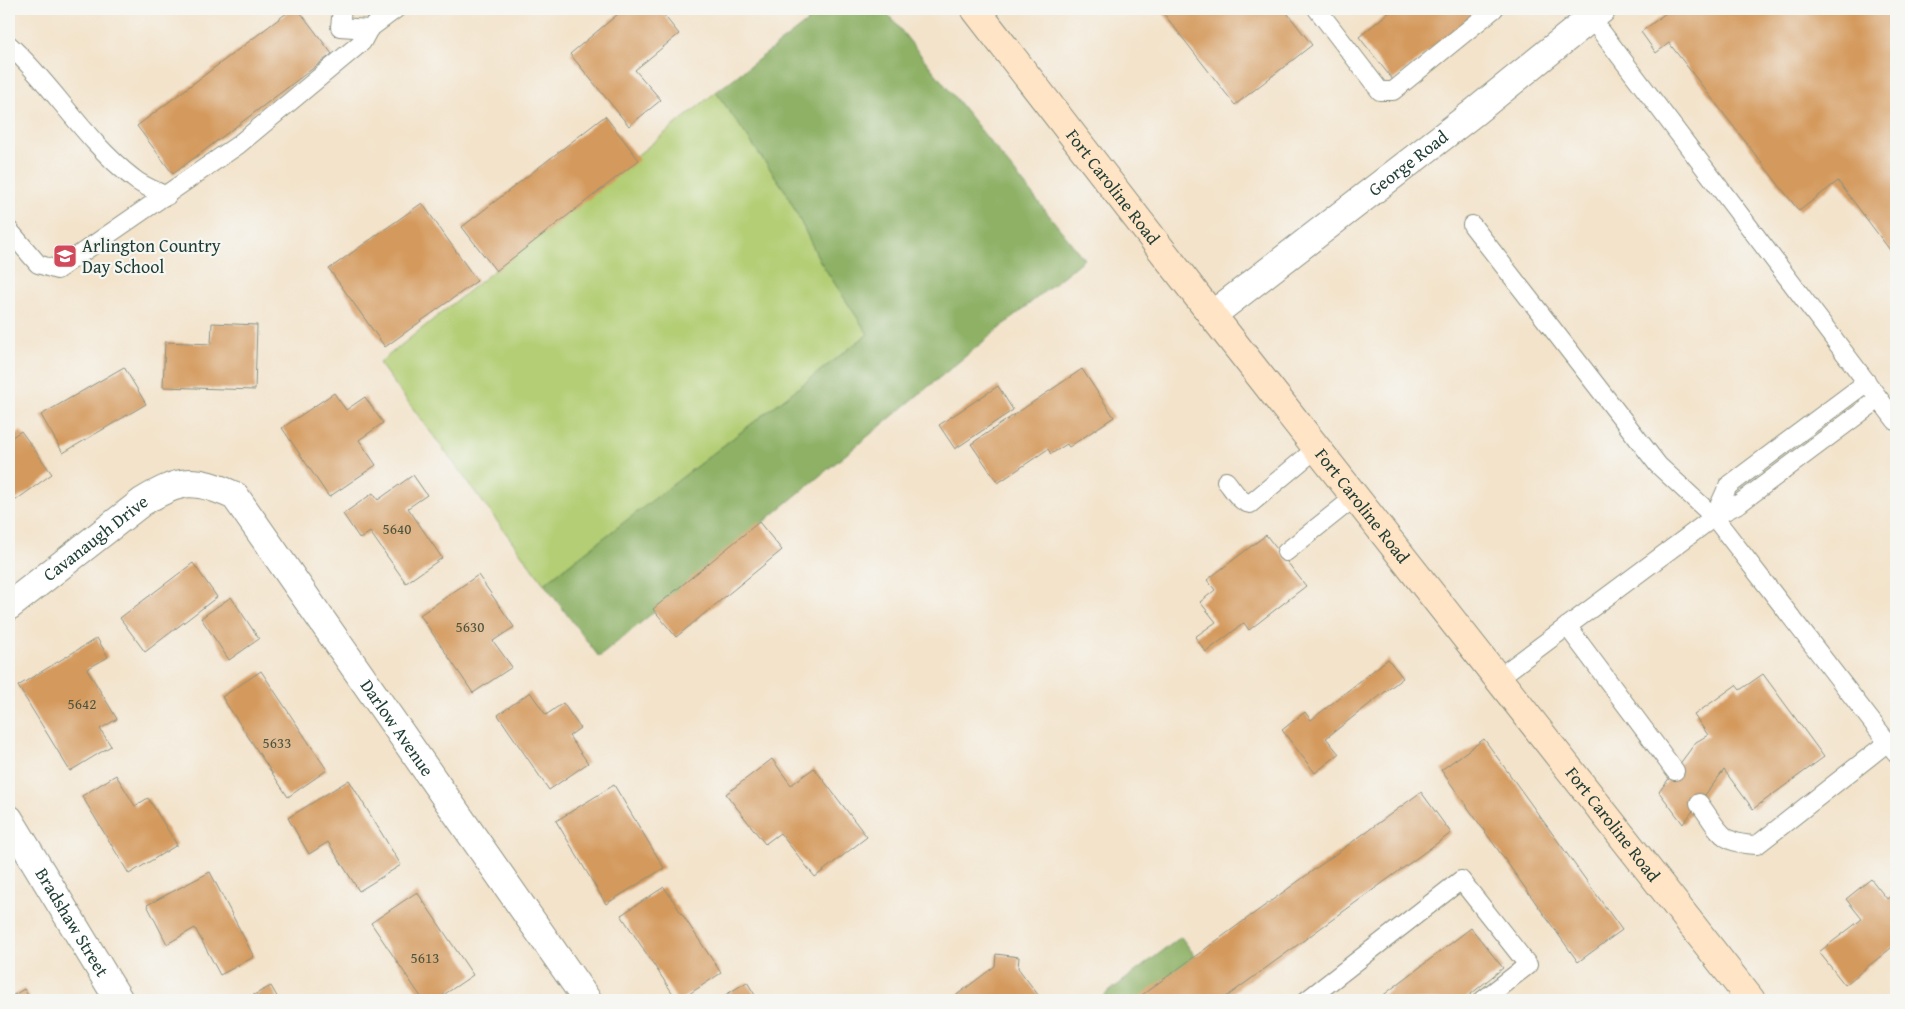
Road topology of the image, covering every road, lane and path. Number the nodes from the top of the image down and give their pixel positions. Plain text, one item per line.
1 (342, 9) edge
2 (396, 9) edge
3 (975, 9) edge
4 (1317, 9) edge
5 (1494, 9) edge
6 (1597, 14) edge
7 (369, 29) junction
8 (9, 45) edge
9 (167, 196) junction
10 (1472, 225) dead end
11 (9, 230) edge
12 (1212, 315) junction
13 (1867, 382) junction
14 (1879, 399) junction
15 (1896, 421) edge
16 (1317, 448) junction
17 (1226, 480) dead end
18 (189, 482) joint
19 (1354, 496) junction
20 (1714, 517) junction
21 (1286, 552) dead end
22 (9, 606) edge
23 (1567, 626) junction
24 (1498, 678) junction
25 (1892, 748) edge
26 (1675, 771) dead end
27 (1699, 803) dead end
28 (9, 819) edge
29 (119, 1000) edge
30 (587, 1000) edge
31 (1307, 1000) edge
32 (1483, 1000) edge
33 (1751, 1000) edge

1 - 7 lane
2 - 7 lane
3 - 12 street, Fort Caroline Road
4 - 5 lane
6 - 12 street, George Road
6 - 13 lane
7 - 9 lane
8 - 9 lane
9 - 11 lane
10 - 20 lane
12 - 16 street, Fort Caroline Road
13 - 14 lane
13 - 20 lane
14 - 15 lane
14 - 20 lane
16 - 17 lane
16 - 19 street, Fort Caroline Road
18 - 22 street, Cavanaugh Drive
18 - 30 street, Darlow Avenue
19 - 21 lane
19 - 24 street, Fort Caroline Road
20 - 23 lane
20 - 25 lane
23 - 24 lane
23 - 26 lane
24 - 33 street, Fort Caroline Road
25 - 27 lane
28 - 29 street, Bradshaw Street
31 - 32 lane

